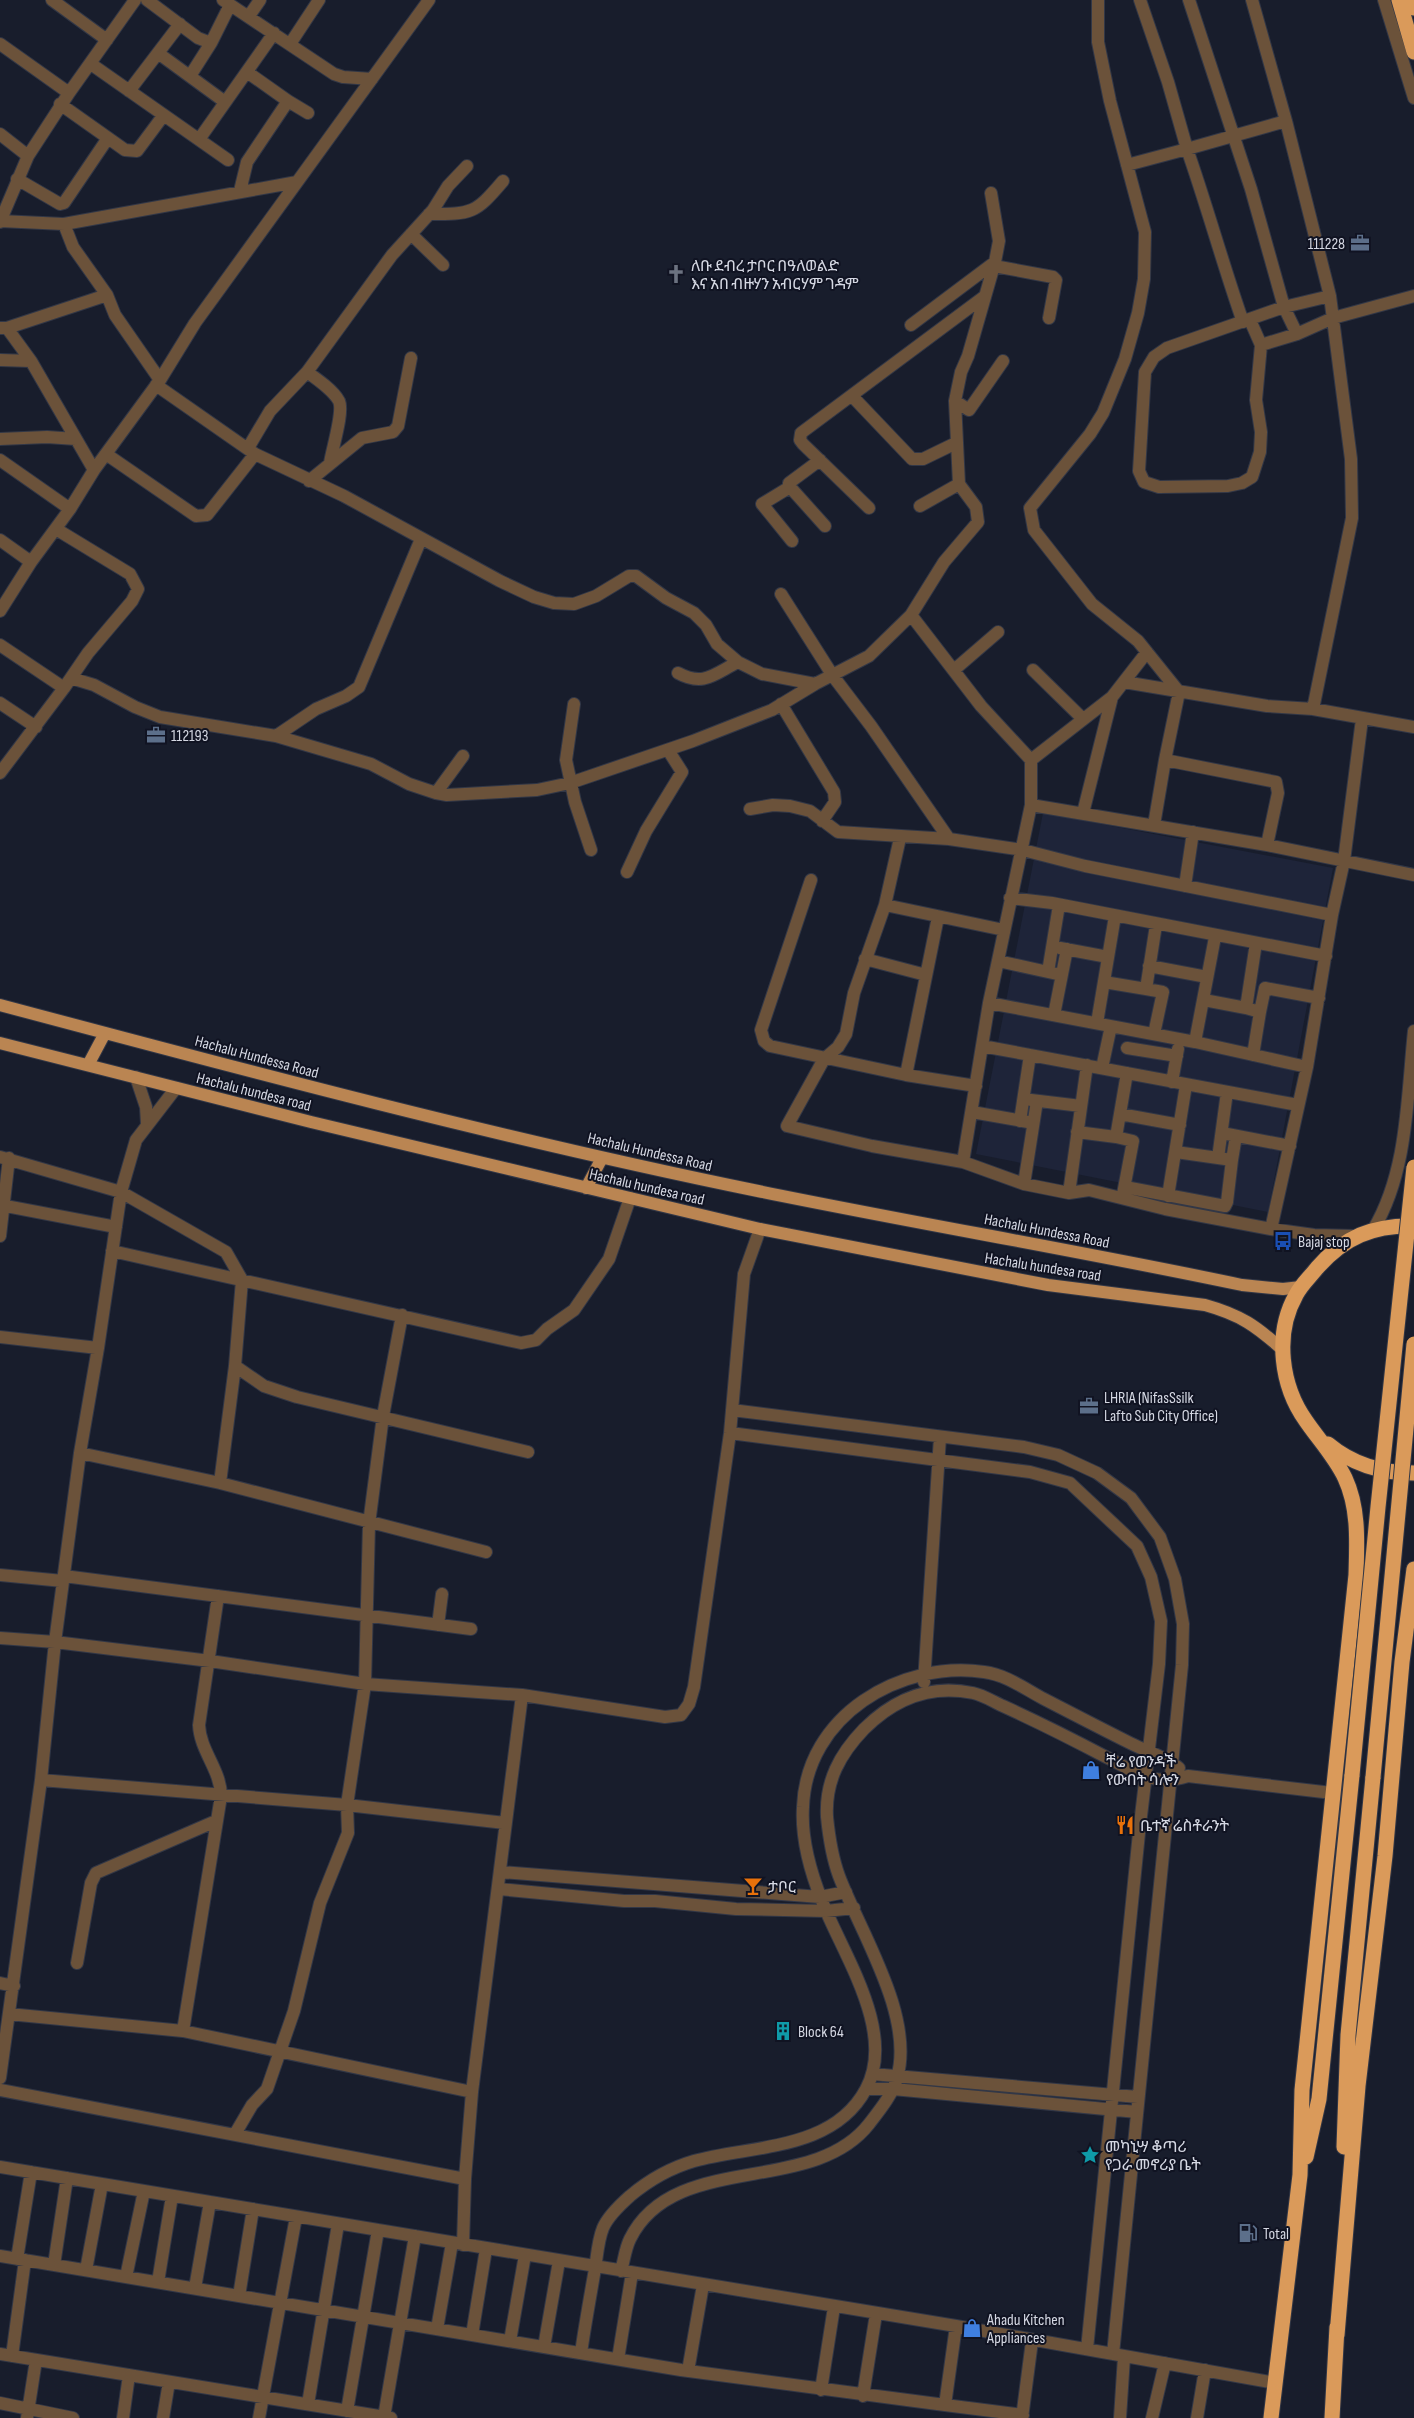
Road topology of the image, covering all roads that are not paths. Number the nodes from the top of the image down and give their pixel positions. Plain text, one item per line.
1 (135, 0) edge
2 (147, 0) edge
3 (260, 0) edge
4 (319, 0) edge
5 (429, 0) edge
6 (1098, 0) edge
7 (1140, 0) edge
8 (1189, 0) edge
9 (1252, 0) edge
10 (1384, 0) edge
11 (1398, 0) edge
12 (1412, 0) edge
13 (59, 2) edge
14 (227, 2) edge
15 (1414, 8) edge
16 (249, 16) junction
17 (180, 24) junction
18 (274, 33) junction
19 (107, 40) junction
20 (210, 43) junction
21 (0, 44) edge
22 (290, 44) junction
23 (1414, 52) edge
24 (158, 53) junction
25 (91, 64) junction
26 (247, 72) junction
27 (190, 76) junction
28 (372, 79) junction
29 (129, 91) junction
30 (69, 93) junction
31 (1414, 98) edge
32 (288, 101) junction
33 (225, 102) junction
34 (60, 104) junction
35 (308, 113) dead end
36 (163, 116) junction
37 (1286, 121) junction
38 (0, 134) edge
39 (1234, 136) junction
40 (108, 138) junction
41 (200, 138) junction
42 (1188, 149) junction
43 (28, 156) junction
44 (228, 160) dead end
45 (1127, 165) junction
46 (468, 166) dead end
47 (16, 179) junction
48 (503, 181) dead end
49 (297, 182) junction
50 (240, 191) junction
51 (991, 193) dead end
52 (429, 214) junction
53 (0, 221) edge
54 (64, 224) junction
55 (411, 234) junction
56 (995, 264) junction
57 (443, 265) dead end
58 (107, 296) junction
59 (985, 296) junction
60 (1330, 296) junction
61 (1414, 296) edge
62 (1284, 307) junction
63 (1049, 318) dead end
64 (1333, 318) junction
65 (1247, 321) junction
66 (911, 325) dead end
67 (3, 328) edge
68 (1297, 334) junction
69 (1261, 345) junction
70 (411, 358) dead end
71 (0, 360) edge
72 (31, 361) junction
73 (1002, 361) dead end
74 (307, 372) junction
75 (158, 382) junction
76 (852, 396) junction
77 (955, 401) junction
78 (0, 439) edge
79 (76, 439) junction
80 (956, 443) junction
81 (251, 451) junction
82 (106, 454) junction
83 (0, 460) edge
84 (820, 460) junction
85 (330, 462) junction
86 (94, 470) junction
87 (309, 481) junction
88 (959, 484) junction
89 (790, 487) junction
90 (920, 506) dead end
91 (869, 508) dead end
92 (70, 509) junction
93 (825, 526) dead end
94 (56, 529) junction
95 (421, 539) junction
96 (0, 540) edge
97 (792, 541) dead end
98 (31, 562) junction
99 (781, 594) dead end
100 (0, 611) edge
101 (911, 615) junction
102 (998, 632) dead end
103 (0, 646) edge
104 (1147, 652) junction
105 (738, 662) junction
106 (954, 670) junction
107 (1033, 670) dead end
108 (678, 673) dead end
109 (833, 676) junction
110 (1124, 682) junction
111 (68, 683) junction
112 (815, 684) junction
113 (1179, 692) junction
114 (1112, 697) junction
115 (0, 703) edge
116 (574, 704) dead end
117 (781, 704) junction
118 (1313, 709) junction
119 (1083, 719) junction
120 (1362, 719) junction
121 (36, 727) junction
122 (1414, 727) edge
123 (276, 736) junction
124 (668, 750) junction
125 (463, 756) dead end
126 (1031, 760) junction
127 (1165, 760) junction
128 (0, 773) edge
129 (570, 783) junction
130 (436, 792) junction
131 (1031, 805) junction
132 (750, 809) dead end
133 (1083, 813) junction
134 (822, 821) junction
135 (1154, 825) junction
136 (1193, 832) junction
137 (900, 838) junction
138 (949, 839) junction
139 (1267, 845) junction
140 (591, 850) dead end
141 (1022, 850) junction
142 (1344, 861) junction
143 (627, 872) dead end
144 (1414, 875) edge
145 (812, 880) dead end
146 (1185, 886) junction
147 (1010, 898) junction
148 (885, 905) junction
149 (1059, 905) junction
150 (1332, 915) junction
151 (1116, 916) junction
152 (938, 917) junction
153 (1156, 925) junction
154 (1004, 930) junction
155 (1215, 936) junction
156 (1256, 943) junction
157 (1052, 947) junction
158 (1067, 949) junction
159 (1326, 956) junction
160 (1108, 957) junction
161 (865, 959) junction
162 (998, 961) junction
163 (1149, 966) junction
164 (1166, 969) junction
165 (1048, 972) junction
166 (926, 975) junction
167 (1062, 975) junction
168 (1207, 977) junction
169 (1104, 982) junction
170 (1250, 984) junction
171 (1265, 988) junction
172 (1146, 989) junction
173 (1163, 992) junction
174 (1319, 998) junction
175 (1204, 1000) junction
176 (989, 1003) junction
177 (0, 1005) edge
178 (1246, 1008) junction
179 (1260, 1012) junction
180 (1054, 1015) junction
181 (1097, 1023) junction
182 (1111, 1026) junction
183 (1414, 1031) edge
184 (105, 1033) junction
185 (1154, 1034) junction
186 (1180, 1039) junction
187 (1195, 1042) junction
188 (0, 1043) edge
189 (982, 1046) junction
190 (1128, 1048) dead end
191 (1030, 1055) junction
192 (1252, 1055) junction
193 (1177, 1056) junction
194 (824, 1059) junction
195 (88, 1065) junction
196 (1087, 1065) junction
197 (1307, 1067) junction
198 (1102, 1068) junction
199 (1128, 1073) junction
200 (906, 1075) junction
201 (136, 1077) junction
202 (1172, 1082) junction
203 (1186, 1085) junction
204 (976, 1086) junction
205 (176, 1088) junction
206 (1227, 1092) junction
207 (1024, 1098) junction
208 (1037, 1101) junction
209 (1298, 1105) junction
210 (1081, 1106) junction
211 (972, 1112) junction
212 (1120, 1114) junction
213 (1138, 1118) junction
214 (1026, 1122) junction
215 (147, 1124) junction
216 (1180, 1125) junction
217 (1077, 1132) junction
218 (1222, 1133) junction
219 (1236, 1136) junction
220 (1116, 1137) junction
221 (1133, 1141) junction
222 (1290, 1146) junction
223 (1176, 1152) junction
224 (4, 1158) edge
225 (602, 1158) junction
226 (1218, 1158) junction
227 (1232, 1160) junction
228 (963, 1162) junction
229 (1414, 1167) edge
230 (1024, 1184) junction
231 (586, 1188) junction
232 (121, 1192) junction
233 (1069, 1193) junction
234 (1123, 1193) junction
235 (1168, 1196) junction
236 (630, 1198) junction
237 (2, 1205) edge
238 (1414, 1226) edge
239 (116, 1227) junction
240 (760, 1229) junction
241 (1271, 1229) junction
242 (1373, 1230) junction
243 (0, 1236) edge
244 (1356, 1236) junction
245 (112, 1251) junction
246 (242, 1280) junction
247 (1301, 1287) junction
248 (402, 1316) junction
249 (0, 1337) edge
250 (1414, 1344) edge
251 (98, 1348) junction
252 (1283, 1350) junction
253 (235, 1366) junction
254 (732, 1410) junction
255 (383, 1416) junction
256 (730, 1433) junction
257 (1317, 1435) junction
258 (940, 1438) junction
259 (528, 1452) dead end
260 (80, 1453) junction
261 (939, 1462) junction
262 (1414, 1473) edge
263 (220, 1484) junction
264 (369, 1524) junction
265 (1157, 1532) junction
266 (1137, 1546) junction
267 (486, 1552) dead end
268 (1414, 1569) edge
269 (0, 1575) edge
270 (63, 1578) junction
271 (442, 1594) dead end
272 (218, 1596) junction
273 (366, 1616) junction
274 (438, 1625) junction
275 (471, 1629) dead end
276 (0, 1638) edge
277 (55, 1642) junction
278 (210, 1661) junction
279 (923, 1674) junction
280 (365, 1684) junction
281 (926, 1692) junction
282 (522, 1695) junction
283 (1148, 1753) junction
284 (1173, 1763) junction
285 (1188, 1776) junction
286 (1146, 1778) junction
287 (41, 1780) junction
288 (1170, 1782) junction
289 (1332, 1793) junction
290 (221, 1796) junction
291 (347, 1804) junction
292 (216, 1821) junction
293 (505, 1823) junction
294 (500, 1872) junction
295 (499, 1889) junction
296 (846, 1892) junction
297 (820, 1897) junction
298 (854, 1908) junction
299 (826, 1911) junction
300 (76, 1963) dead end
301 (0, 1983) edge
302 (14, 1986) junction
303 (9, 2014) junction
304 (183, 2031) junction
305 (278, 2052) junction
306 (872, 2074) junction
307 (898, 2076) junction
308 (0, 2078) edge
309 (867, 2088) junction
310 (893, 2088) junction
311 (0, 2090) edge
312 (472, 2092) junction
313 (1114, 2094) junction
314 (1138, 2097) junction
315 (1113, 2110) junction
316 (1137, 2112) junction
317 (235, 2134) junction
318 (0, 2167) edge
319 (32, 2172) junction
320 (1300, 2176) junction
321 (68, 2178) junction
322 (465, 2179) junction
323 (102, 2184) junction
324 (144, 2191) junction
325 (172, 2196) junction
326 (210, 2202) junction
327 (253, 2209) junction
328 (296, 2216) junction
329 (338, 2224) junction
330 (378, 2230) junction
331 (415, 2236) junction
332 (458, 2244) junction
333 (486, 2248) junction
334 (524, 2255) junction
335 (0, 2256) edge
336 (21, 2259) junction
337 (559, 2261) junction
338 (54, 2265) junction
339 (595, 2267) junction
340 (86, 2270) junction
341 (626, 2272) junction
342 (126, 2277) junction
343 (158, 2282) junction
344 (703, 2285) junction
345 (196, 2288) junction
346 (239, 2296) junction
347 (280, 2302) junction
348 (834, 2307) junction
349 (324, 2310) junction
350 (876, 2314) junction
351 (363, 2317) junction
352 (400, 2323) junction
353 (956, 2326) junction
354 (437, 2329) junction
355 (472, 2335) junction
356 (1337, 2335) junction
357 (1032, 2340) junction
358 (510, 2341) junction
359 (544, 2347) junction
360 (1087, 2349) junction
361 (580, 2353) junction
362 (6, 2355) edge
363 (1118, 2356) junction
364 (618, 2359) junction
365 (36, 2360) junction
366 (1165, 2363) junction
367 (1205, 2370) junction
368 (688, 2371) junction
369 (129, 2375) junction
370 (169, 2382) junction
371 (1276, 2383) junction
372 (821, 2390) junction
373 (863, 2396) junction
374 (263, 2397) junction
375 (0, 2403) edge
376 (308, 2404) junction
377 (946, 2405) junction
378 (347, 2411) junction
379 (27, 2413) edge
380 (1022, 2416) edge
381 (72, 2418) edge
382 (123, 2418) edge
383 (163, 2418) edge
384 (259, 2418) edge
385 (388, 2418) edge
386 (1120, 2418) edge
387 (1152, 2418) edge
388 (1197, 2418) edge
389 (1271, 2418) edge
390 (1332, 2418) edge

1 - 19 street
2 - 17 street
3 - 16 street
4 - 22 street
5 - 28 street
6 - 45 street
7 - 42 street
8 - 39 street
9 - 37 street
10 - 31 street
11 - 23 highway
12 - 15 highway
13 - 19 street
14 - 16 street
14 - 20 street
16 - 18 street
17 - 20 street
17 - 24 street
18 - 22 street
18 - 26 street
19 - 25 street
20 - 27 street
21 - 30 street
22 - 28 street
24 - 27 street
24 - 29 street
25 - 29 street
25 - 30 street
26 - 32 street
26 - 33 street
27 - 33 street
28 - 49 street
29 - 36 street
30 - 34 street
32 - 35 street
32 - 50 street
33 - 41 street
34 - 40 street
34 - 43 street
36 - 40 street
36 - 41 street
37 - 39 street
37 - 60 street
38 - 43 street
39 - 42 street
39 - 62 street
40 - 47 street
41 - 44 street
42 - 45 street
42 - 65 street
43 - 47 street
45 - 104 street
46 - 52 street
47 - 53 street
48 - 52 street
49 - 50 street
49 - 75 street
50 - 54 street
51 - 56 street
52 - 55 street
53 - 54 street
54 - 58 street
55 - 57 street
55 - 74 street
56 - 59 street
56 - 63 street
56 - 66 street
58 - 67 street
58 - 75 street
59 - 76 street
59 - 77 street
60 - 62 street
60 - 64 street
61 - 64 street
62 - 65 street
62 - 68 street
64 - 68 street
64 - 118 street
65 - 69 street
65 - 69 street
67 - 72 street
68 - 69 street
70 - 85 street
71 - 72 street
72 - 79 street
73 - 77 street
74 - 81 street
74 - 85 street
75 - 81 street
75 - 82 street
76 - 80 street
76 - 84 street
77 - 80 street
78 - 79 street
79 - 86 street
80 - 88 street
81 - 82 street
81 - 87 street
82 - 86 street
83 - 92 street
84 - 89 street
84 - 91 street
85 - 87 street
86 - 92 street
87 - 95 street
88 - 90 street
88 - 101 street
89 - 93 street
89 - 97 street
92 - 94 street
94 - 98 street
94 - 111 street
95 - 105 street
95 - 123 street
96 - 98 street
98 - 100 street
99 - 109 street
101 - 106 street
101 - 109 street
102 - 106 street
103 - 111 street
104 - 110 street
104 - 113 street
105 - 108 street
105 - 112 street
106 - 126 street
107 - 119 street
109 - 112 street
109 - 138 street
110 - 113 street
110 - 114 street
111 - 121 street
111 - 123 street
112 - 117 street
113 - 118 street
113 - 127 street
114 - 119 street
114 - 133 street
115 - 121 street
116 - 129 street
117 - 124 street
117 - 134 street
118 - 120 street
119 - 126 street
120 - 122 street
120 - 142 street
121 - 128 street
123 - 130 street
124 - 129 street
124 - 143 street
125 - 130 street
126 - 131 street
127 - 135 street
127 - 139 street
129 - 130 street
129 - 140 street
131 - 133 street
131 - 141 street
132 - 134 street
133 - 135 street
134 - 137 street
135 - 136 street
136 - 139 street
136 - 146 street
137 - 138 street
137 - 148 street
138 - 141 street
139 - 142 street
141 - 146 street
141 - 147 street
142 - 144 street
142 - 150 street
145 - 194 street
146 - 150 street
147 - 149 street
147 - 154 street
148 - 152 street
148 - 161 street
149 - 151 street
149 - 157 street
150 - 159 street
151 - 153 street
151 - 160 street
152 - 154 street
152 - 166 street
153 - 155 street
153 - 163 street
154 - 162 street
155 - 156 street
155 - 168 street
156 - 159 street
156 - 170 street
157 - 158 street
157 - 165 street
158 - 160 street
158 - 167 street
159 - 174 street
160 - 169 street
161 - 166 street
161 - 194 street
162 - 165 street
162 - 176 street
163 - 164 street
163 - 172 street
164 - 168 street
164 - 173 street
165 - 167 street
166 - 200 street
167 - 180 street
168 - 175 street
169 - 172 street
169 - 181 street
170 - 171 street
170 - 178 street
171 - 174 street
171 - 179 street
172 - 173 street
173 - 185 street
174 - 197 street
175 - 178 street
175 - 187 street
176 - 180 street
176 - 189 street
177 - 184 main road, Hachalu Hundessa Road
178 - 179 street
179 - 192 street
180 - 181 street
181 - 182 street
182 - 185 street
182 - 198 street
183 - 242 street
184 - 195 main road
184 - 225 main road, Hachalu Hundessa Road
185 - 186 street
186 - 187 street
186 - 193 street
187 - 192 street
188 - 195 main road, Hachalu hundesa road
189 - 191 street
189 - 204 street
190 - 193 street
191 - 196 street
191 - 207 street
192 - 197 street
193 - 202 street
194 - 200 street
194 - 228 street
195 - 201 main road, Hachalu hundesa road
196 - 198 street
196 - 210 street
197 - 209 street
198 - 199 street
199 - 202 street
199 - 212 street
200 - 204 street
201 - 205 main road, Hachalu hundesa road
201 - 215 street
202 - 203 street
203 - 206 street
203 - 216 street
204 - 211 street
205 - 215 street
205 - 231 main road, Hachalu hundesa road
206 - 209 street
206 - 218 street
207 - 208 street
207 - 214 street
208 - 210 street
208 - 214 street
209 - 222 street
210 - 217 street
211 - 214 street
211 - 228 street
212 - 213 street
212 - 220 street
213 - 216 street
213 - 221 street
214 - 230 street
215 - 232 street
216 - 223 street
217 - 220 street
217 - 233 street
218 - 219 street
218 - 226 street
219 - 222 street
219 - 227 street
220 - 221 street
221 - 234 street
222 - 241 street
223 - 226 street
223 - 235 street
224 - 232 street
224 - 237 street
225 - 231 main road
225 - 247 main road, Hachalu Hundessa Road
226 - 227 street
227 - 235 street
228 - 230 street
229 - 320 highway, bridge
230 - 233 street
231 - 236 main road, Hachalu hundesa road
232 - 239 street
232 - 246 street
233 - 234 street
234 - 235 street
234 - 241 street
236 - 240 main road, Hachalu hundesa road
236 - 248 street
237 - 239 street
237 - 243 street
238 - 242 highway
239 - 245 street
240 - 252 main road, Hachalu hundesa road
240 - 254 street
241 - 244 street
242 - 244 highway
244 - 247 highway
245 - 246 street
245 - 251 street
246 - 248 street
246 - 253 street
247 - 252 highway
248 - 255 street
249 - 251 street
250 - 356 highway, bridge
251 - 260 street
252 - 257 highway
253 - 255 street
253 - 263 street
254 - 256 street
254 - 258 street
255 - 259 street
255 - 264 street
256 - 261 street
256 - 282 street
257 - 262 highway
257 - 289 highway
258 - 261 street
258 - 265 street
260 - 263 street
260 - 270 street
261 - 266 street
261 - 279 street
263 - 264 street
264 - 267 street
264 - 273 street
265 - 266 street
265 - 284 street
266 - 283 street
268 - 356 highway
269 - 270 street
270 - 272 street
270 - 277 street
271 - 274 street
272 - 273 street
272 - 278 street
273 - 274 street
273 - 280 street
274 - 275 street
276 - 277 street
277 - 278 street
277 - 287 street
278 - 280 street
278 - 290 street
279 - 281 street
279 - 283 street
279 - 297 street
280 - 282 street
280 - 291 street
281 - 286 street
281 - 296 street
282 - 293 street
283 - 284 street
283 - 286 street
284 - 285 street
284 - 288 street
285 - 288 street
285 - 289 street
286 - 288 street
286 - 313 street
287 - 290 street
287 - 302 street
288 - 314 street
289 - 320 highway
290 - 291 street
290 - 292 street
291 - 293 street
291 - 305 street
292 - 300 street
292 - 304 street
293 - 294 street
294 - 295 street
294 - 297 street
295 - 299 street
295 - 312 street
296 - 297 street
296 - 298 street
297 - 299 street
298 - 299 street
298 - 307 street
299 - 306 street
301 - 302 street
302 - 303 street
303 - 304 street
303 - 308 street
304 - 305 street
305 - 312 street
305 - 317 street
306 - 307 street
306 - 309 street
307 - 310 street
307 - 313 street
309 - 310 street
309 - 339 street
310 - 315 street
310 - 341 street
311 - 317 street
312 - 322 street
313 - 314 street
313 - 315 street
314 - 316 street
315 - 316 street
315 - 360 street
316 - 363 street
317 - 322 street
318 - 319 street
319 - 321 street
319 - 336 street
320 - 371 highway
321 - 323 street
321 - 338 street
322 - 332 street
323 - 324 street
323 - 340 street
324 - 325 street
324 - 342 street
325 - 326 street
325 - 343 street
326 - 327 street
326 - 345 street
327 - 328 street
327 - 346 street
328 - 329 street
328 - 347 street
329 - 330 street
329 - 349 street
330 - 331 street
330 - 351 street
331 - 332 street
331 - 352 street
332 - 333 street
332 - 354 street
333 - 334 street
333 - 355 street
334 - 337 street
334 - 358 street
335 - 336 street
336 - 338 street
336 - 362 street
337 - 339 street
337 - 359 street
338 - 340 street
339 - 341 street
339 - 361 street
340 - 342 street
341 - 344 street
341 - 364 street
342 - 343 street
343 - 345 street
344 - 348 street
344 - 368 street
345 - 346 street
346 - 347 street
347 - 349 street
347 - 374 street
348 - 350 street
348 - 372 street
349 - 351 street
349 - 376 street
350 - 353 street
350 - 373 street
351 - 352 street
351 - 378 street
352 - 354 street
352 - 385 street
353 - 357 street
353 - 377 street
354 - 355 street
355 - 358 street
356 - 390 highway
357 - 360 street
357 - 380 street
358 - 359 street
359 - 361 street
360 - 363 street
361 - 364 street
362 - 365 street
363 - 366 street
363 - 386 street
364 - 368 street
365 - 369 street
365 - 379 street
366 - 367 street
366 - 387 street
367 - 371 street
367 - 388 street
368 - 372 street
369 - 370 street
369 - 382 street
370 - 374 street
370 - 383 street
371 - 389 highway
372 - 373 street
373 - 377 street
374 - 376 street
374 - 384 street
375 - 379 street
376 - 378 street
377 - 380 street
378 - 385 street
379 - 381 street

